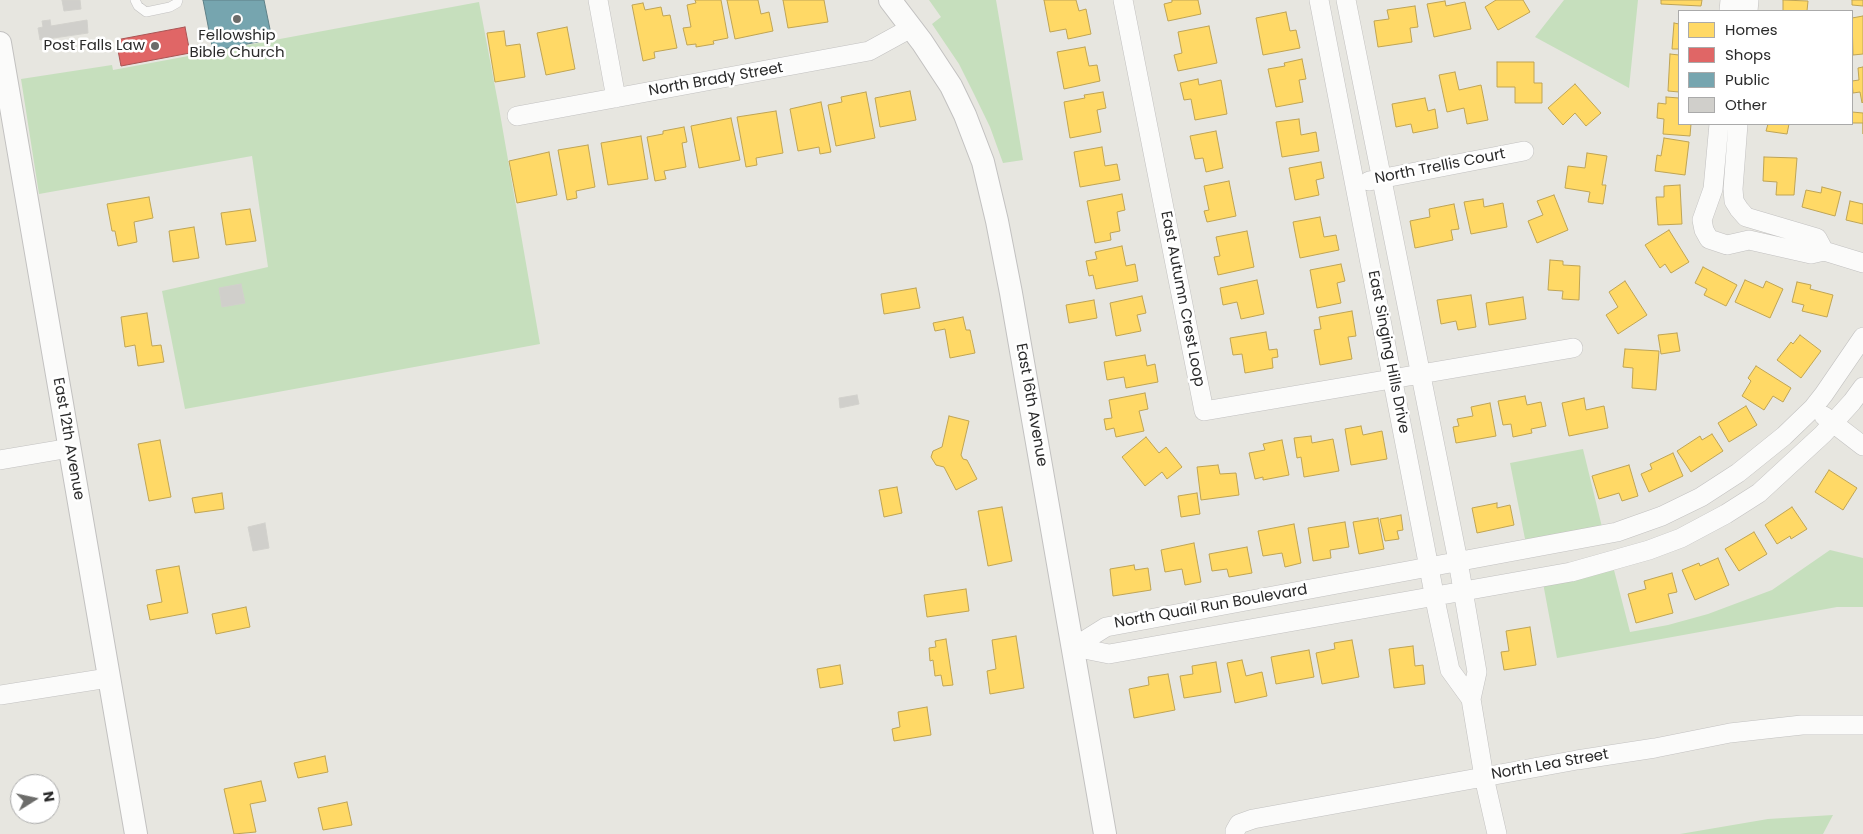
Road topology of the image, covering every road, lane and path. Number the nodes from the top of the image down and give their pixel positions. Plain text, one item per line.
1 (135, 0) edge
2 (178, 0) edge
3 (598, 0) edge
4 (890, 0) edge
5 (1123, 0) edge
6 (1319, 0) edge
7 (1346, 0) edge
8 (911, 28) junction
9 (0, 43) edge
10 (616, 98) junction
11 (517, 116) dead end
12 (1719, 125) edge
13 (1738, 125) edge
14 (1524, 151) dead end
15 (1381, 178) junction
16 (1355, 183) junction
17 (1824, 250) junction
18 (1863, 263) edge
19 (1863, 337) edge
20 (1574, 348) dead end
21 (1420, 374) junction
22 (1392, 379) junction
23 (1863, 386) edge
24 (1814, 408) junction
25 (1834, 423) junction
26 (1863, 446) edge
27 (70, 448) junction
28 (0, 460) edge
29 (1458, 562) junction
30 (1429, 567) junction
31 (1463, 591) junction
32 (1434, 596) junction
33 (1074, 647) junction
34 (108, 678) junction
35 (0, 695) edge
36 (1471, 699) junction
37 (1863, 725) edge
38 (1484, 777) junction
39 (1237, 829) edge
40 (136, 834) edge
41 (1105, 834) edge
42 (1497, 834) edge

1 - 2 lane
3 - 10 street
4 - 8 street, East 16th Avenue
5 - 22 street, East Autumn Crest Loop
6 - 16 street, East Singing Hills Drive
7 - 15 street, East Singing Hills Drive
8 - 10 street, North Brady Street
8 - 33 street, East 16th Avenue
9 - 27 street, East 12th Avenue
10 - 11 street, North Brady Street
12 - 17 street
13 - 17 street
14 - 15 street, North Trellis Court
15 - 16 street, North Trellis Court
15 - 21 street, East Singing Hills Drive
16 - 22 street, East Singing Hills Drive
17 - 18 street
19 - 24 street, North Quail Run Boulevard
20 - 21 street
21 - 22 street
21 - 29 street, East Singing Hills Drive
22 - 30 street, East Singing Hills Drive
23 - 25 street, North Quail Run Boulevard
24 - 25 street
24 - 29 street, North Quail Run Boulevard
25 - 26 street
25 - 31 street, North Quail Run Boulevard
27 - 28 street
27 - 34 street, East 12th Avenue
29 - 30 street, North Quail Run Boulevard
29 - 31 street, East Singing Hills Drive
30 - 32 street, East Singing Hills Drive
30 - 33 street, North Quail Run Boulevard
31 - 32 street, North Quail Run Boulevard
31 - 36 street, East Singing Hills Drive
32 - 33 street, North Quail Run Boulevard
32 - 36 street, East Singing Hills Drive
33 - 41 street, East 16th Avenue
34 - 35 street
34 - 40 street, East 12th Avenue
36 - 38 street, East Singing Hills Drive
37 - 38 street, North Lea Street
38 - 39 street, North Lea Street
38 - 42 street, East Singing Hills Drive

